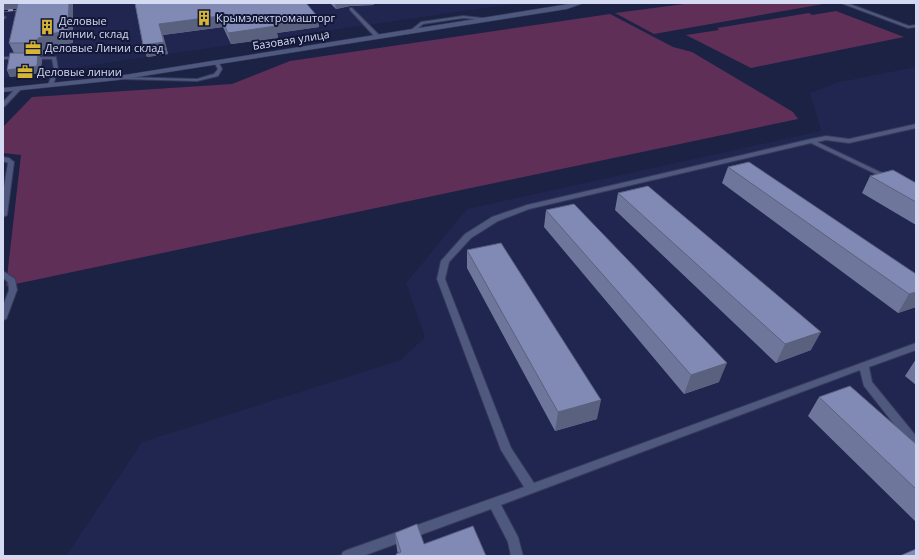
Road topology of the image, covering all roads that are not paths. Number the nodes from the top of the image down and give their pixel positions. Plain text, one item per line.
1 (581, 3) edge
2 (843, 3) edge
3 (351, 9) dead end
4 (916, 26) edge
5 (378, 37) junction
6 (3, 58) edge
7 (216, 62) junction
8 (118, 78) junction
9 (51, 85) junction
10 (19, 88) junction
11 (3, 90) edge
12 (3, 105) edge
13 (916, 126) edge
14 (811, 141) junction
15 (3, 159) edge
16 (897, 179) edge
17 (3, 215) edge
18 (3, 274) edge
19 (3, 317) edge
20 (916, 346) edge
21 (864, 364) junction
22 (916, 444) edge
23 (531, 489) junction
24 (494, 503) junction
25 (347, 556) edge
26 (516, 556) edge

1 - 5 street, Базовая улица
2 - 4 lane
3 - 5 lane
5 - 7 street, Базовая улица
6 - 9 lane
7 - 8 street, Базовая улица
7 - 8 lane
8 - 9 street, Базовая улица
9 - 10 street, Базовая улица
10 - 11 street, Базовая улица
10 - 12 lane
13 - 14 lane
14 - 16 lane
14 - 23 lane
15 - 17 lane
18 - 19 lane
20 - 21 lane
21 - 22 lane
21 - 23 lane
23 - 24 lane
24 - 25 lane
24 - 26 lane

